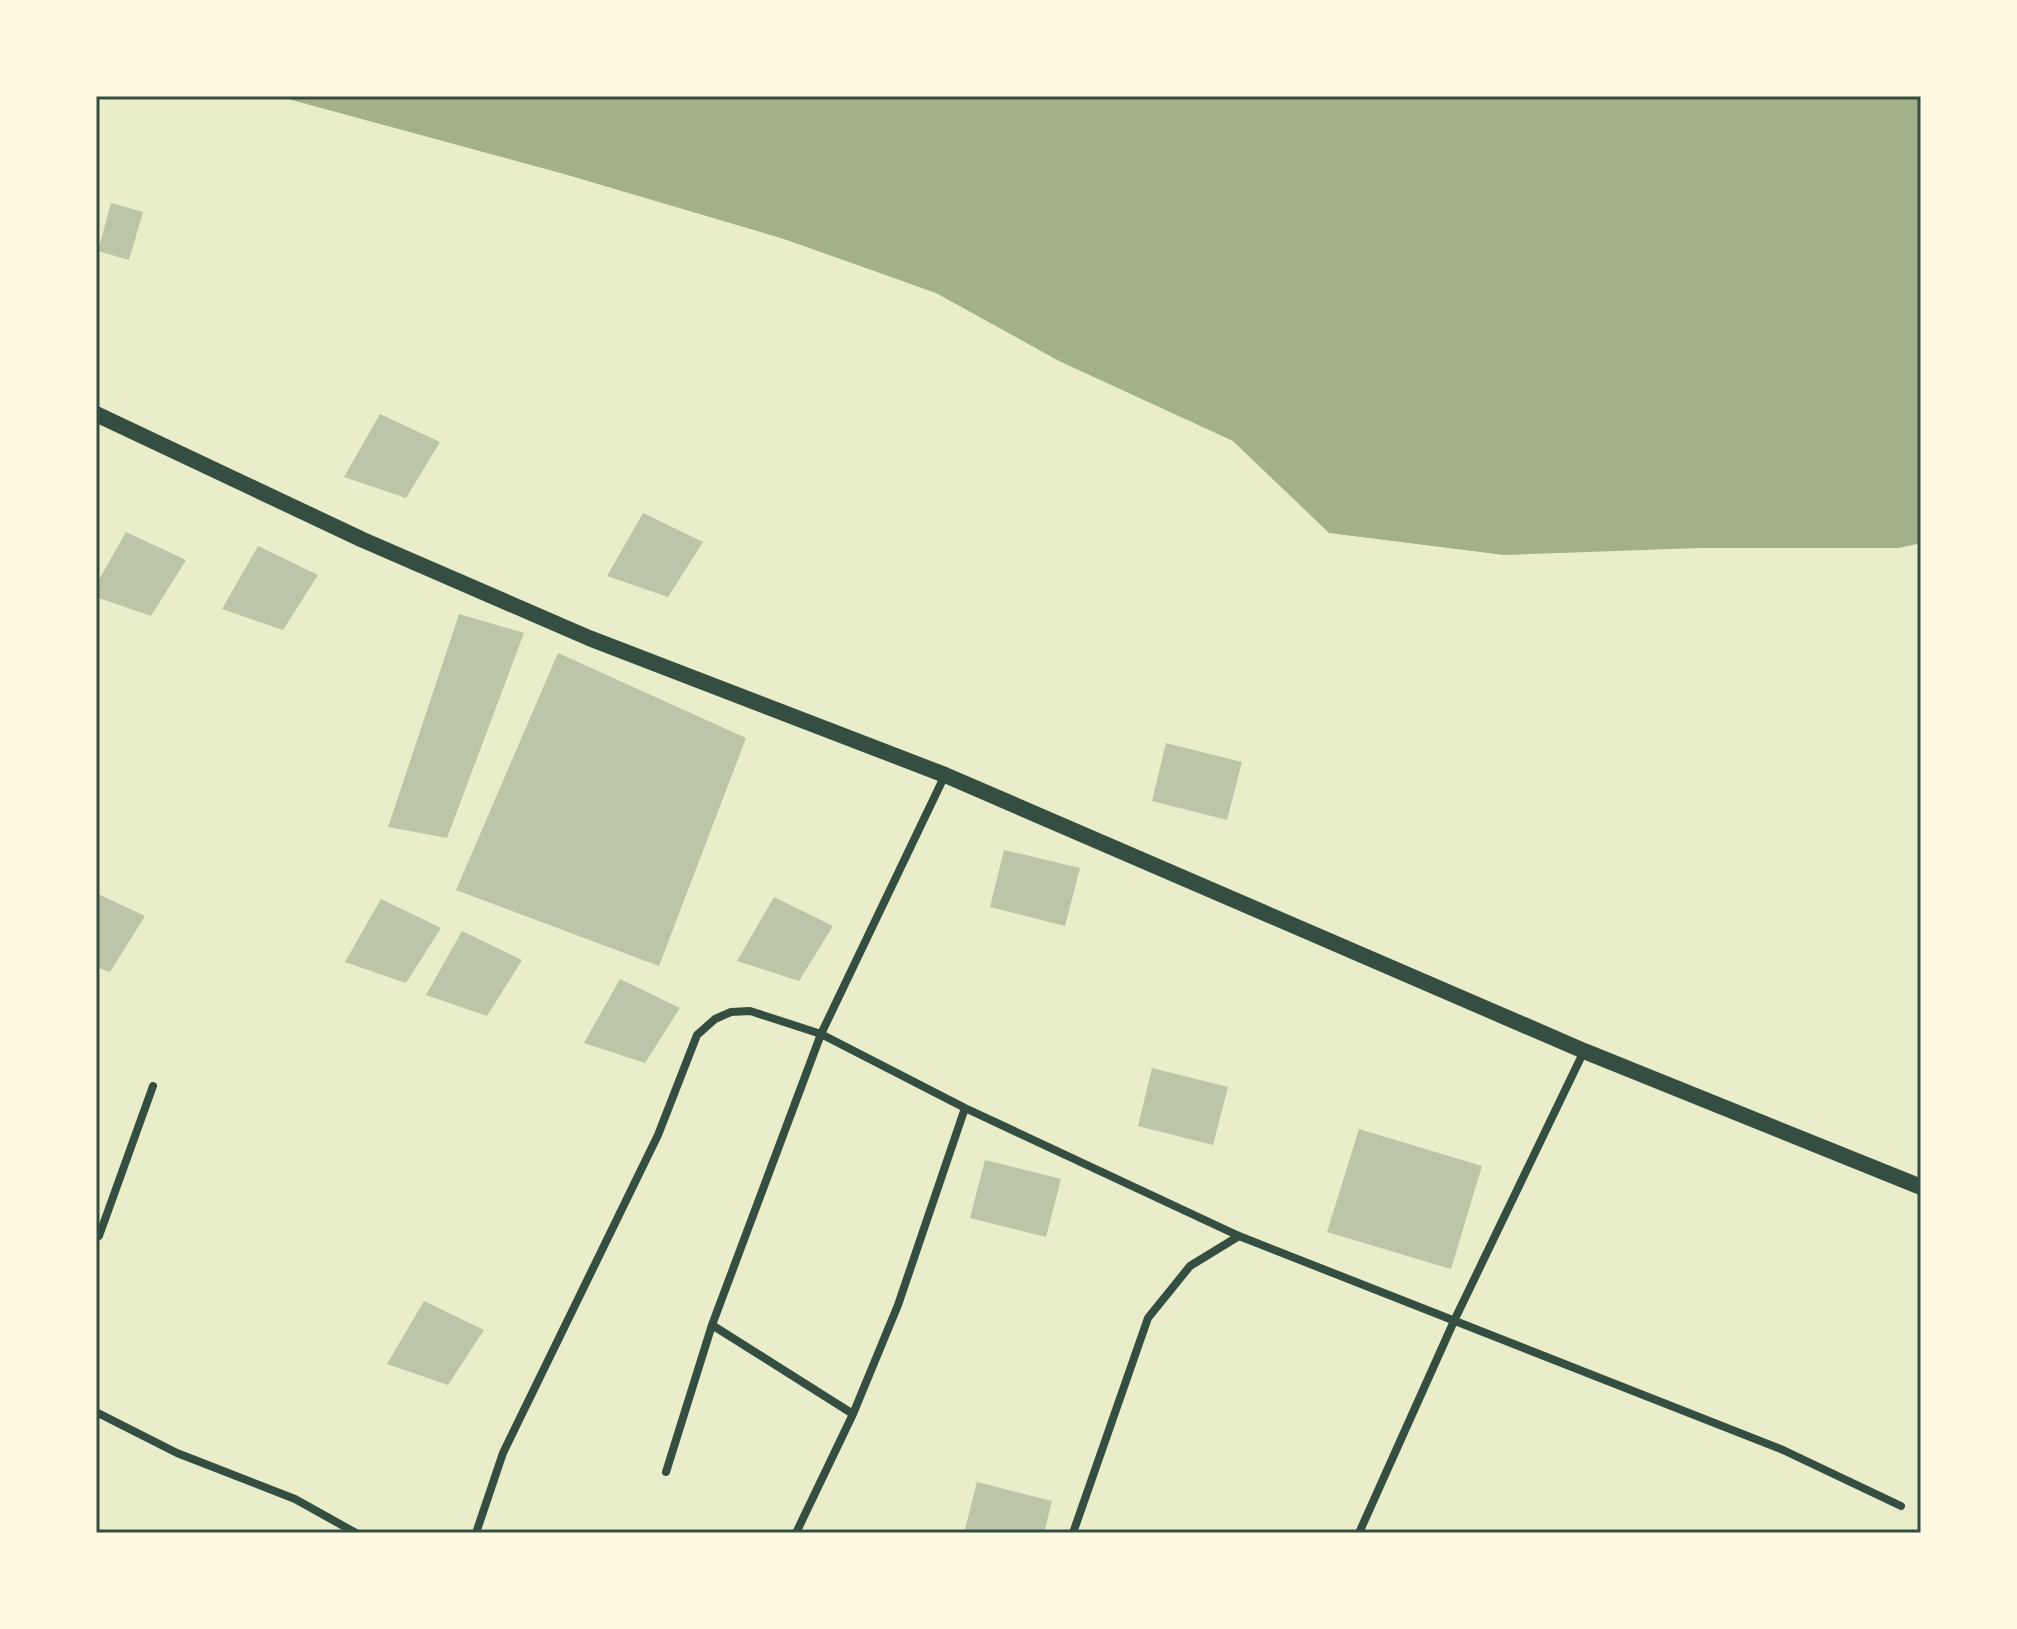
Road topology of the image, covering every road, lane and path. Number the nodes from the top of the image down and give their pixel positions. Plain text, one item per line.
1 (96, 414) edge
2 (945, 775) junction
3 (821, 1034) junction
4 (1584, 1051) junction
5 (153, 1086) dead end
6 (965, 1108) junction
7 (1921, 1187) edge
8 (1239, 1236) junction
9 (96, 1238) edge
10 (1454, 1321) junction
11 (712, 1325) junction
12 (96, 1412) edge
13 (853, 1414) junction
14 (666, 1472) dead end
15 (1901, 1506) dead end
16 (356, 1533) edge
17 (476, 1533) edge
18 (796, 1533) edge
19 (1073, 1533) edge
20 (1359, 1533) edge

1 - 2 main road
2 - 3 street
2 - 4 main road
3 - 6 street
3 - 11 street
3 - 17 street
4 - 7 main road
4 - 10 street
5 - 9 street
6 - 8 street
6 - 13 street
8 - 10 street
8 - 19 street
10 - 15 street
10 - 20 street
11 - 13 street
11 - 14 street
12 - 16 street
13 - 18 street

